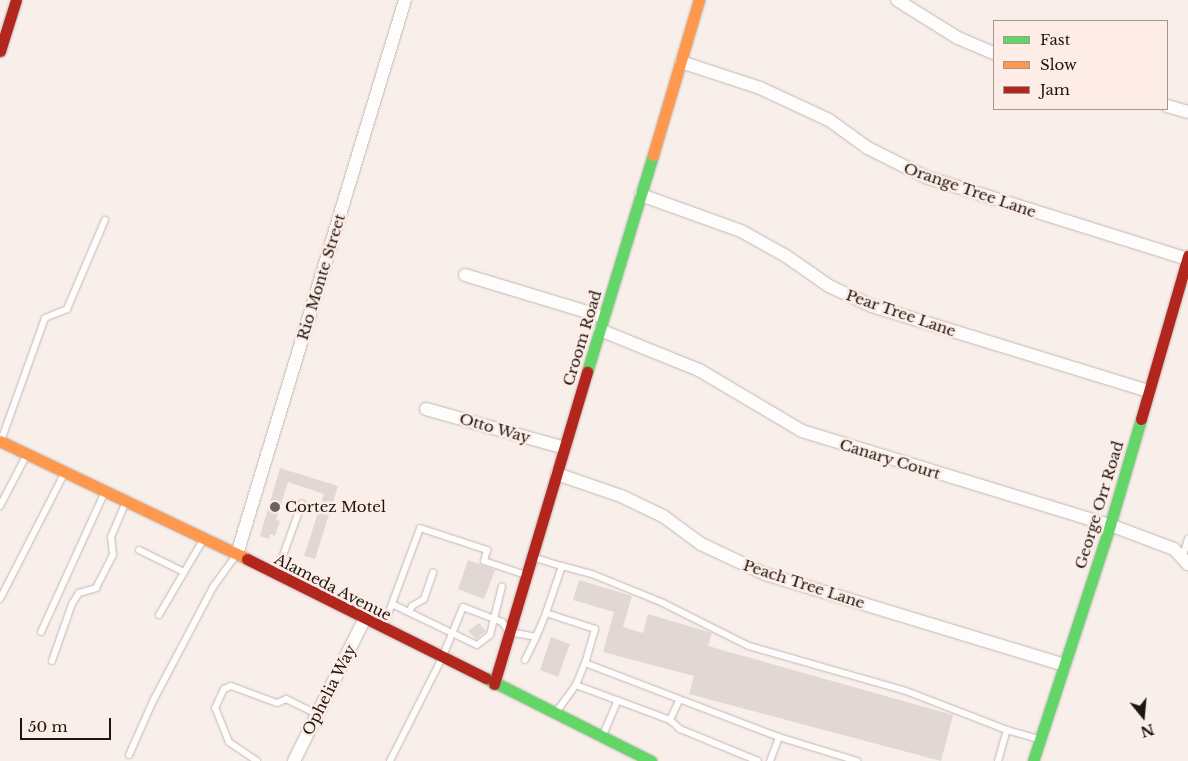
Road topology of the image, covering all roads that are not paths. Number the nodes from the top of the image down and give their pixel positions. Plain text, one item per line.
1 (16, 0) edge
2 (405, 0) edge
3 (699, 0) edge
4 (897, 0) edge
5 (0, 51) edge
6 (993, 53) edge
7 (680, 62) junction
8 (1168, 106) edge
9 (1188, 112) edge
10 (640, 195) junction
11 (105, 220) dead end
12 (1187, 258) edge
13 (465, 275) dead end
14 (604, 317) junction
15 (600, 330) junction
16 (1148, 391) junction
17 (426, 408) dead end
18 (0, 442) edge
19 (564, 448) junction
20 (27, 454) junction
21 (64, 473) junction
22 (557, 474) junction
23 (104, 493) junction
24 (126, 503) junction
25 (302, 503) dead end
26 (0, 506) edge
27 (1110, 525) junction
28 (203, 539) junction
29 (1188, 539) edge
30 (139, 550) dead end
31 (237, 554) junction
32 (532, 557) junction
33 (1185, 560) edge
34 (562, 566) junction
35 (184, 572) junction
36 (433, 573) dead end
37 (276, 574) junction
38 (526, 575) junction
39 (502, 586) dead end
40 (0, 599) edge
41 (392, 604) junction
42 (410, 612) junction
43 (546, 613) junction
44 (159, 615) dead end
45 (494, 619) junction
46 (364, 620) junction
47 (382, 629) junction
48 (41, 632) dead end
49 (452, 632) junction
50 (509, 632) junction
51 (536, 637) junction
52 (442, 658) junction
53 (52, 660) dead end
54 (526, 660) dead end
55 (585, 663) junction
56 (1064, 665) junction
57 (494, 684) junction
58 (576, 685) junction
59 (618, 700) junction
60 (679, 701) junction
61 (317, 714) junction
62 (555, 714) junction
63 (670, 720) junction
64 (1007, 730) junction
65 (602, 737) junction
66 (779, 737) junction
67 (1040, 740) junction
68 (129, 754) dead end
69 (257, 761) edge
70 (294, 761) edge
71 (390, 761) edge
72 (651, 761) edge
73 (758, 761) edge
74 (770, 761) edge
75 (857, 761) edge
76 (998, 761) edge
77 (1033, 761) edge

1 - 5 street
2 - 31 street, Rio Monte Street
3 - 7 street, Croom Road
4 - 6 street
7 - 10 street, Croom Road
7 - 12 street, Orange Tree Lane
8 - 9 street
10 - 14 street, Croom Road
10 - 16 street, Pear Tree Lane
11 - 18 lane
12 - 16 street, George Orr Road
13 - 14 street
14 - 15 street, Croom Road
15 - 19 street, Croom Road
15 - 27 street, Canary Court
16 - 27 street, George Orr Road
17 - 19 street, Otto Way
18 - 20 street, Alameda Avenue
19 - 22 street, Croom Road
20 - 21 street, Alameda Avenue
20 - 26 lane
21 - 23 street, Alameda Avenue
21 - 40 lane
22 - 32 street, Croom Road
22 - 56 street, Peach Tree Lane
23 - 24 street, Alameda Avenue
23 - 48 lane
24 - 28 street, Alameda Avenue
24 - 53 lane
25 - 37 lane
27 - 33 street, Canary Court
27 - 56 street, George Orr Road
28 - 31 street, Alameda Avenue
28 - 35 lane
29 - 33 lane
30 - 35 lane
31 - 37 street, Alameda Avenue
31 - 68 lane
32 - 34 lane
32 - 38 street, Croom Road
34 - 43 lane
34 - 64 lane
35 - 44 lane
36 - 42 lane
37 - 46 street, Alameda Avenue
38 - 41 lane
38 - 50 street, Croom Road
39 - 45 lane
41 - 42 lane
41 - 47 lane
42 - 49 lane
43 - 51 lane
43 - 55 lane
45 - 49 lane
45 - 49 lane
45 - 50 lane
46 - 47 street, Alameda Avenue
46 - 61 street, Ophelia Way
47 - 52 street, Alameda Avenue
49 - 52 lane
50 - 51 lane
50 - 57 street, Croom Road
51 - 54 lane
52 - 57 street, Alameda Avenue
52 - 71 lane
55 - 58 lane
55 - 60 lane
56 - 67 street, George Orr Road
57 - 62 street, Alameda Avenue
58 - 59 lane
58 - 62 lane
59 - 63 lane
59 - 65 lane
60 - 63 lane
60 - 66 lane
61 - 69 lane
61 - 70 street, Ophelia Way
62 - 65 street, Alameda Avenue
63 - 73 lane
64 - 67 lane
64 - 76 lane
65 - 72 street, Alameda Avenue
66 - 74 lane
66 - 75 lane
67 - 77 street, George Orr Road

